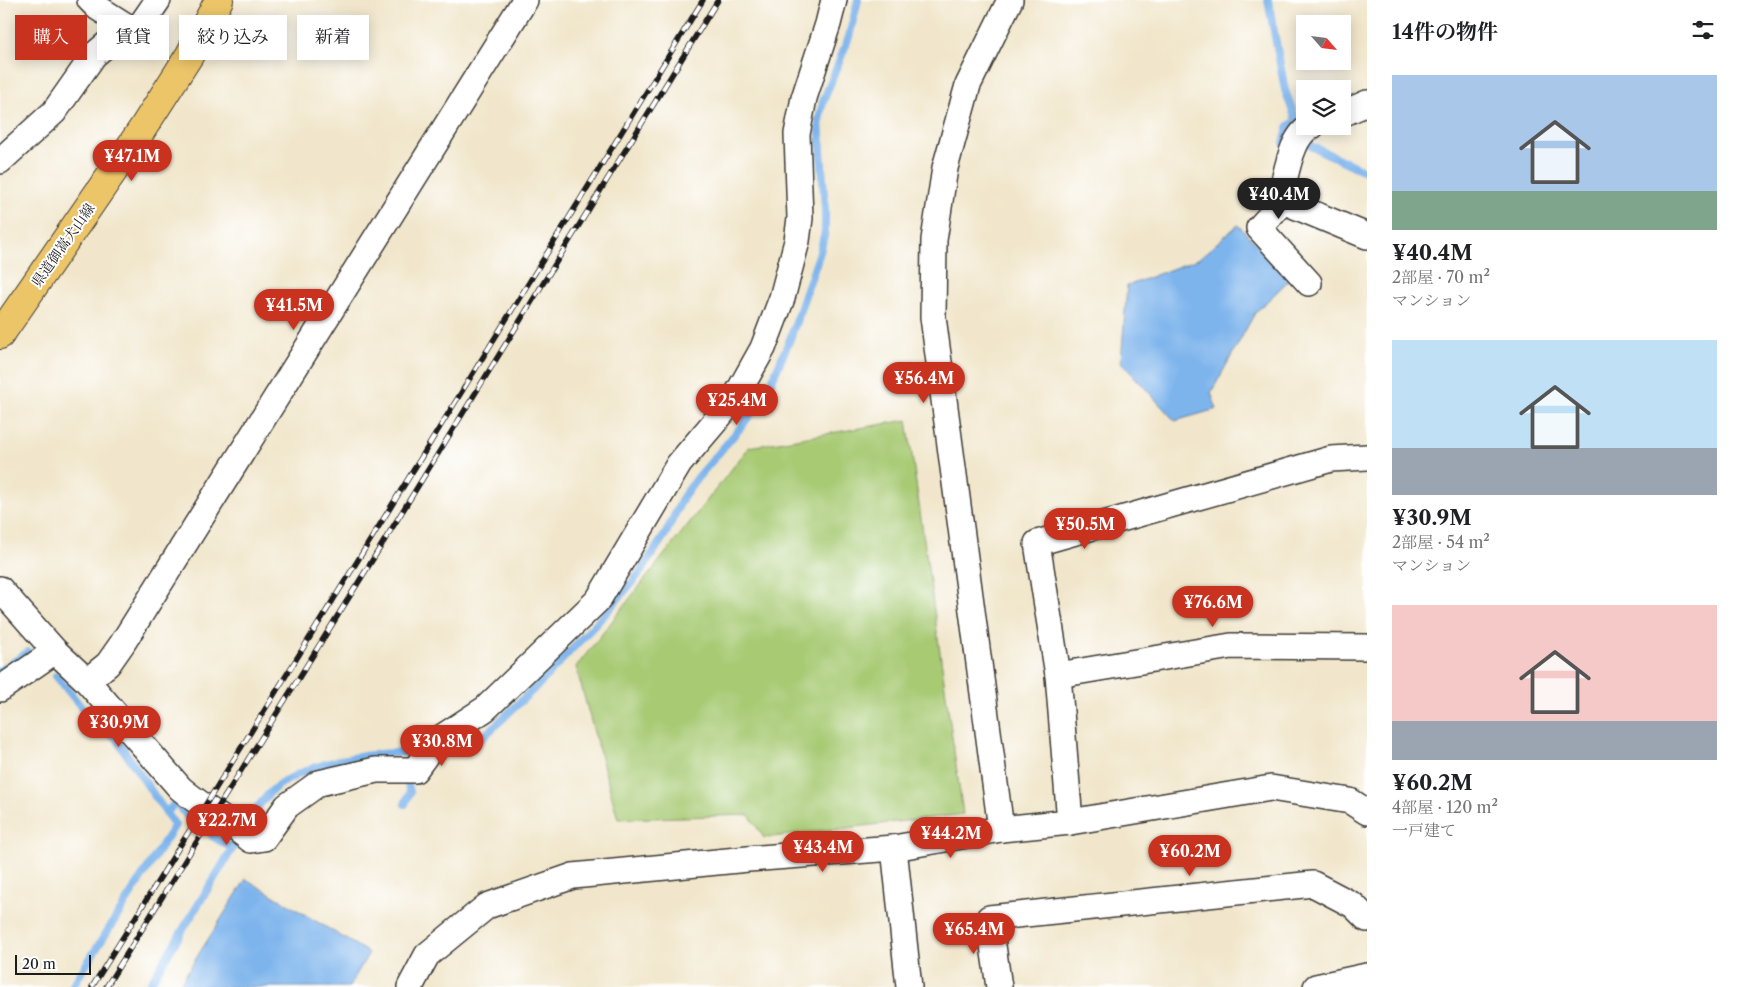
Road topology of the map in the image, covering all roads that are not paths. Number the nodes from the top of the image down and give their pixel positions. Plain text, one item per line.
1 (90, 0) edge
2 (158, 0) edge
3 (219, 0) edge
4 (525, 0) edge
5 (834, 0) edge
6 (1010, 0) edge
7 (109, 15) edge
8 (148, 15) edge
9 (97, 52) edge
10 (1367, 103) edge
11 (1351, 110) edge
12 (1304, 135) edge
13 (0, 161) edge
14 (1286, 198) junction
15 (1367, 236) edge
16 (1309, 283) dead end
17 (0, 335) edge
18 (1367, 457) edge
19 (0, 588) edge
20 (1367, 647) edge
21 (55, 652) junction
22 (1058, 675) junction
23 (87, 681) junction
24 (0, 689) edge
25 (1367, 812) edge
26 (1070, 822) junction
27 (1001, 829) junction
28 (894, 848) junction
29 (1367, 919) edge
30 (1367, 976) edge
31 (410, 987) edge
32 (909, 987) edge
33 (999, 987) edge
34 (1316, 987) edge

1 - 7 street
2 - 8 street
3 - 17 main road, 県道御嵩犬山線
4 - 23 street
5 - 23 street
6 - 27 street
9 - 13 street
10 - 11 street
12 - 14 street
14 - 15 street
14 - 16 street
18 - 22 street
19 - 21 street
20 - 22 street
21 - 23 street
21 - 24 street
22 - 26 street
25 - 26 street
26 - 27 street
27 - 28 street
28 - 31 street
28 - 32 street
29 - 33 street
30 - 34 street

